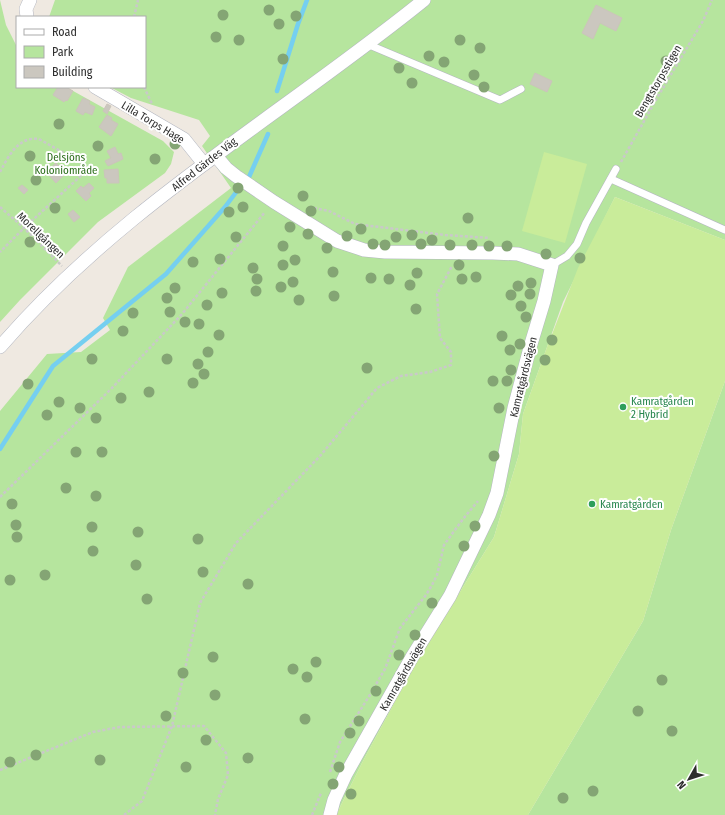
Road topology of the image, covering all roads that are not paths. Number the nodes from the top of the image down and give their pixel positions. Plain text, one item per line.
1 (30, 0) edge
2 (424, 0) edge
3 (27, 16) edge
4 (366, 44) junction
5 (97, 88) edge
6 (521, 89) dead end
7 (216, 156) junction
8 (204, 164) junction
9 (616, 169) road end
10 (611, 179) junction
11 (725, 230) edge
12 (552, 265) junction
13 (0, 347) edge
14 (330, 815) edge

1 - 3 street
2 - 4 street, Alfred Gärdes Väg
4 - 6 lane
4 - 7 street, Alfred Gärdes Väg
5 - 8 street, Lilla Torps Hage
7 - 8 street, Alfred Gärdes Väg
7 - 12 street
8 - 13 street, Alfred Gärdes Väg
9 - 10 lane
10 - 11 lane
10 - 12 lane
12 - 14 street, Kamratgårdsvägen

